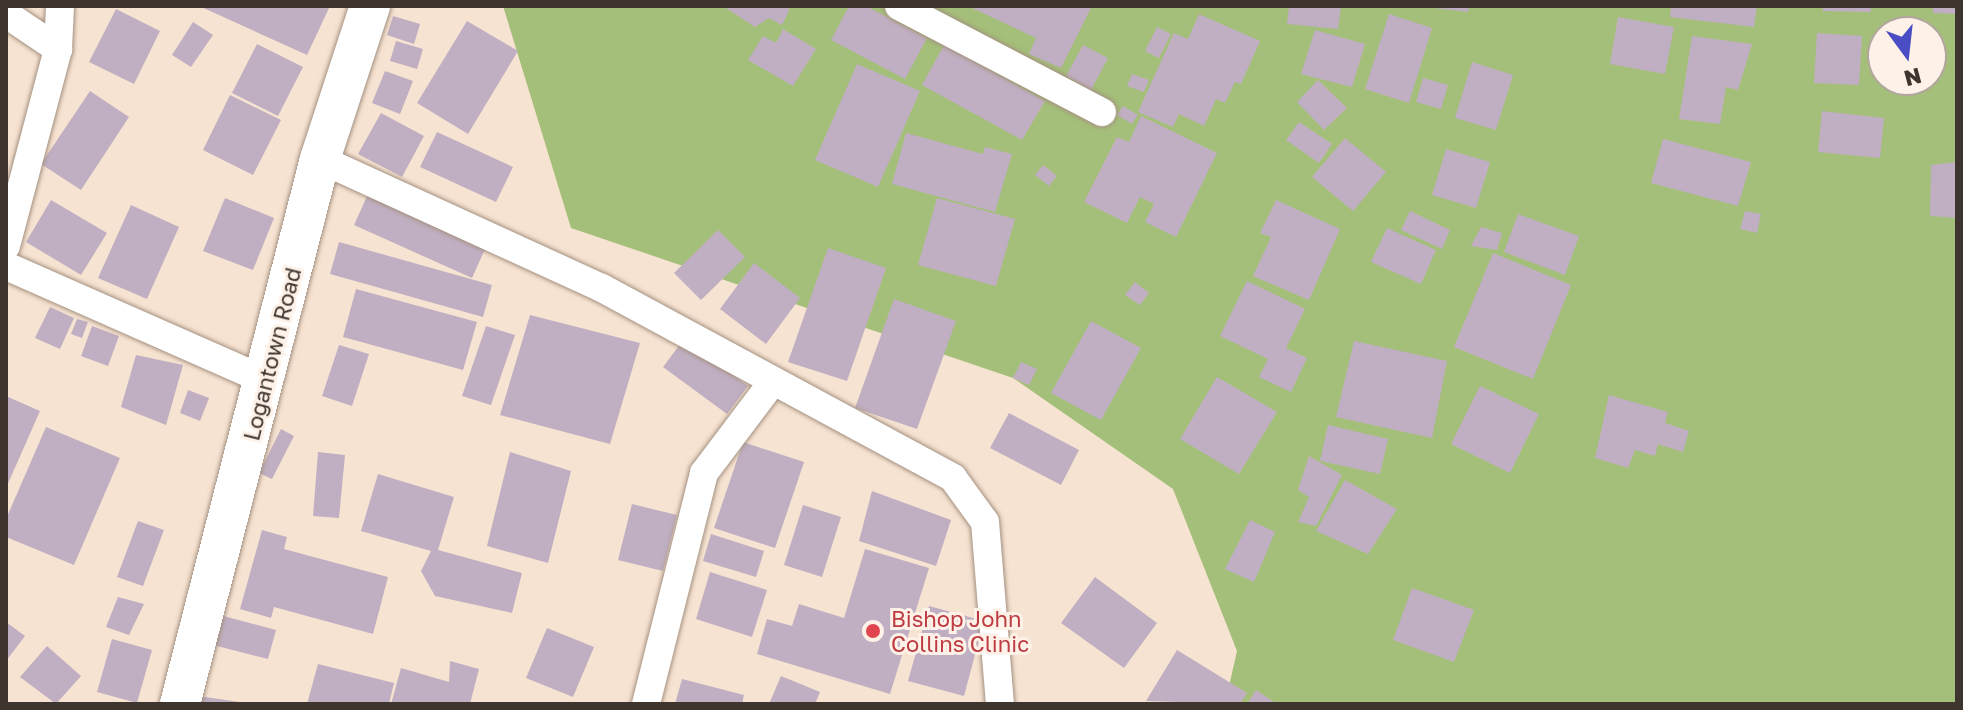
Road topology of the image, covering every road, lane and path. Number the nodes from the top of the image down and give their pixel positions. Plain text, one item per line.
1 (60, 6) edge
2 (370, 6) edge
3 (899, 6) edge
4 (6, 14) edge
5 (58, 49) junction
6 (1102, 112) dead end
7 (320, 159) junction
8 (6, 246) edge
9 (6, 266) edge
10 (267, 381) junction
11 (771, 384) junction
12 (180, 704) edge
13 (646, 704) edge
14 (1000, 704) edge

1 - 5 street
2 - 7 street, Logantown Road
3 - 6 street
4 - 5 street
5 - 8 street
7 - 10 street, Logantown Road
7 - 11 street
9 - 10 street
10 - 12 street, Logantown Road
11 - 13 street
11 - 14 street

